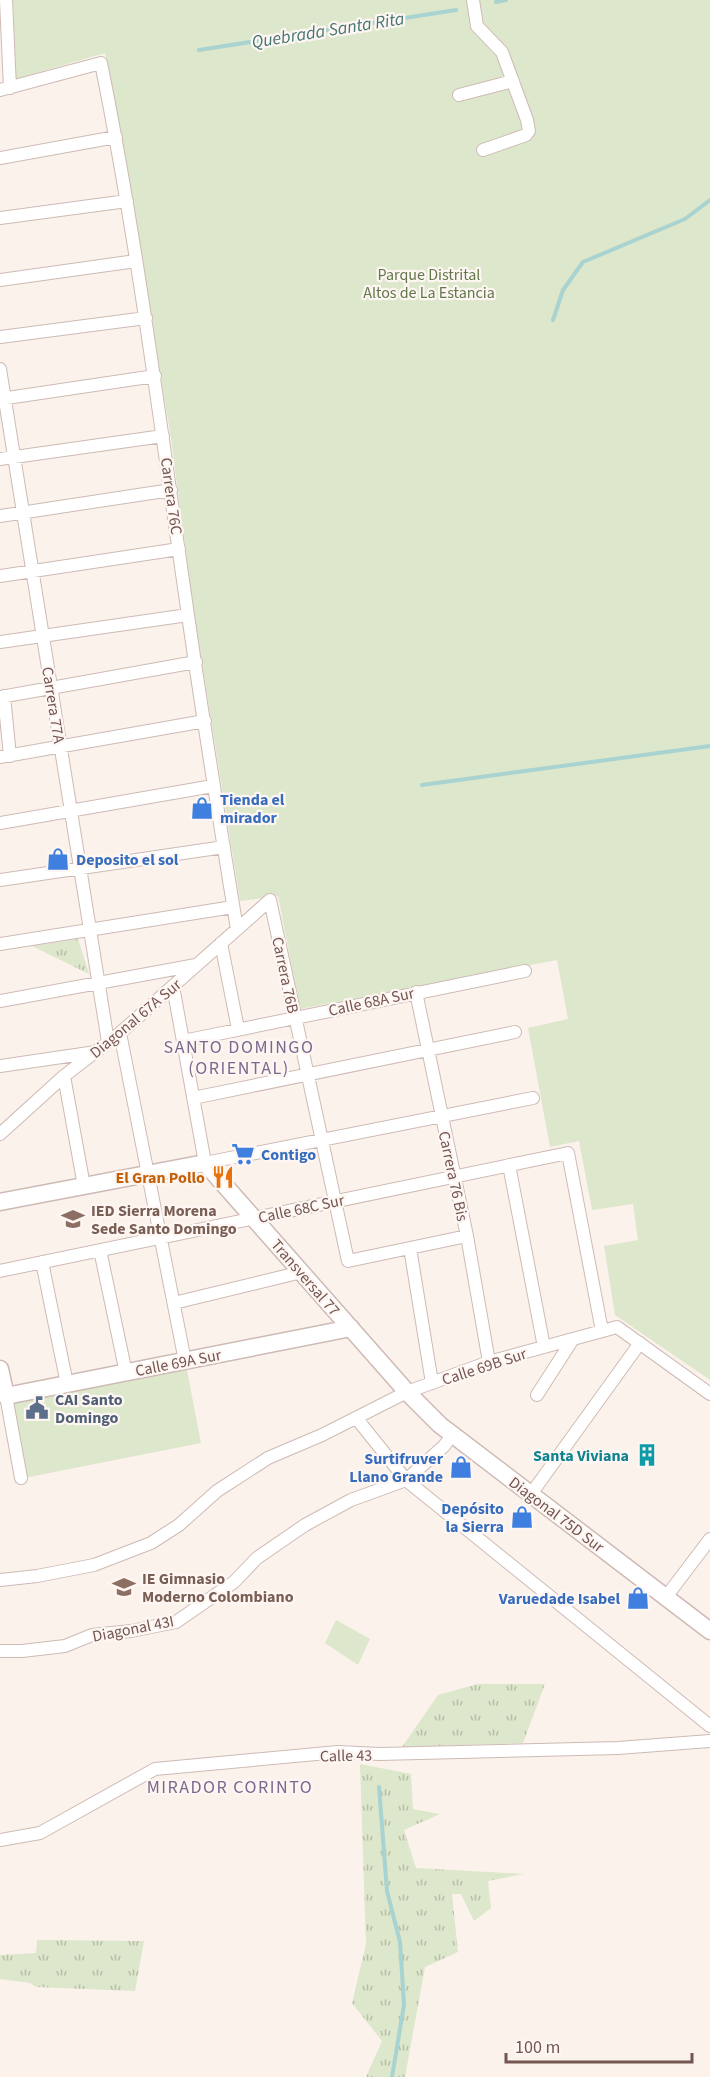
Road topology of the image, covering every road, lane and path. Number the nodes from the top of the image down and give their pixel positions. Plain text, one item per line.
1 (6, 0) edge
2 (473, 0) edge
3 (513, 81) junction
4 (5, 89) edge
5 (459, 94) dead end
6 (116, 137) junction
7 (483, 150) dead end
8 (0, 158) edge
9 (127, 201) junction
10 (0, 218) edge
11 (136, 261) junction
12 (0, 280) edge
13 (146, 318) junction
14 (0, 337) edge
15 (0, 369) edge
16 (155, 376) junction
17 (2, 399) edge
18 (163, 436) junction
19 (14, 457) junction
20 (0, 459) edge
21 (171, 490) junction
22 (23, 512) junction
23 (0, 516) edge
24 (179, 549) junction
25 (32, 570) junction
26 (0, 576) edge
27 (188, 615) junction
28 (43, 636) junction
29 (0, 642) edge
30 (195, 662) junction
31 (51, 688) junction
32 (2, 697) edge
33 (205, 722) junction
34 (61, 747) junction
35 (5, 756) edge
36 (213, 786) junction
37 (71, 811) junction
38 (0, 823) edge
39 (224, 848) junction
40 (80, 869) junction
41 (0, 880) edge
42 (270, 900) joint
43 (233, 907) junction
44 (237, 929) junction
45 (90, 930) junction
46 (0, 944) edge
47 (221, 944) junction
48 (197, 965) junction
49 (525, 971) dead end
50 (99, 983) junction
51 (173, 986) junction
52 (416, 992) junction
53 (0, 1001) edge
54 (295, 1017) junction
55 (237, 1029) junction
56 (515, 1032) dead end
57 (120, 1033) junction
58 (183, 1041) junction
59 (108, 1042) junction
60 (428, 1050) junction
61 (97, 1052) junction
62 (0, 1066) edge
63 (308, 1074) junction
64 (64, 1076) junction
65 (193, 1098) junction
66 (533, 1098) dead end
67 (442, 1116) junction
68 (0, 1134) edge
69 (322, 1140) junction
70 (205, 1163) junction
71 (509, 1165) junction
72 (147, 1174) junction
73 (454, 1176) junction
74 (84, 1186) junction
75 (335, 1201) junction
76 (0, 1202) edge
77 (254, 1218) junction
78 (466, 1236) junction
79 (160, 1237) junction
80 (411, 1248) junction
81 (100, 1250) junction
82 (42, 1262) junction
83 (0, 1271) edge
84 (302, 1272) junction
85 (174, 1303) junction
86 (351, 1328) junction
87 (602, 1331) junction
88 (573, 1339) junction
89 (640, 1344) junction
90 (544, 1347) junction
91 (185, 1361) junction
92 (489, 1362) junction
93 (0, 1369) edge
94 (126, 1373) junction
95 (432, 1383) junction
96 (66, 1384) junction
97 (407, 1392) junction
98 (710, 1394) edge
99 (537, 1395) dead end
100 (6, 1396) junction
101 (357, 1419) junction
102 (453, 1435) junction
103 (21, 1478) dead end
104 (406, 1479) junction
105 (531, 1494) junction
106 (710, 1539) edge
107 (0, 1580) edge
108 (666, 1597) junction
109 (710, 1631) edge
110 (0, 1651) edge
111 (710, 1726) edge
112 (710, 1741) edge
113 (0, 1840) edge

1 - 4 street
2 - 3 street
3 - 5 street
3 - 7 street
4 - 6 street, Carrera 76C
6 - 8 street
6 - 9 street, Carrera 76C
9 - 10 street
9 - 11 street, Carrera 76C
11 - 12 street
11 - 13 street, Carrera 76C
13 - 14 street
13 - 16 street, Carrera 76C
15 - 17 street, Carrera 77A
16 - 17 street
16 - 18 street, Carrera 76C
17 - 19 street, Carrera 77A
18 - 19 street
18 - 21 street, Carrera 76C
19 - 20 street
19 - 22 street, Carrera 77A
21 - 22 street
21 - 24 street, Carrera 76C
22 - 23 street
22 - 25 street, Carrera 77A
24 - 25 street
24 - 27 street, Carrera 76C
25 - 26 street
25 - 28 street, Carrera 77A
27 - 28 street
27 - 30 street, Carrera 76C
28 - 29 street
28 - 31 street, Carrera 77A
30 - 31 street
30 - 33 street, Carrera 76C
31 - 32 street
31 - 34 street, Carrera 77A
32 - 35 street
33 - 34 street
33 - 36 street, Carrera 76C
34 - 35 street
34 - 37 street, Carrera 77A
36 - 37 street
36 - 39 street, Carrera 76C
37 - 38 street
37 - 40 street, Carrera 77A
39 - 40 street
39 - 43 street, Carrera 76C
40 - 41 street
40 - 45 street, Carrera 77A
42 - 44 street, Diagonal 67A Sur
42 - 54 street, Carrera 76B
43 - 44 street, Carrera 76C
43 - 45 street
44 - 47 street, Diagonal 67A Sur
45 - 46 street
45 - 50 street, Carrera 77A
47 - 48 street, Diagonal 67A Sur
47 - 55 street
48 - 50 street
48 - 51 street, Diagonal 67A Sur
49 - 52 street, Calle 68A Sur
50 - 53 street
50 - 59 street, Carrera 77A
51 - 57 street, Diagonal 67A Sur
51 - 58 street
52 - 54 street, Calle 68A Sur
52 - 60 street, Carrera 76 Bis
54 - 55 street, Calle 68A Sur
54 - 63 street, Carrera 76B
55 - 58 street, Calle 68A Sur
56 - 60 street
57 - 59 street, Diagonal 67A Sur
57 - 72 street
58 - 65 street
59 - 61 street, Diagonal 67A Sur
60 - 63 street
60 - 67 street, Carrera 76 Bis
61 - 62 street
61 - 64 street, Diagonal 67A Sur
63 - 65 street
63 - 69 street, Carrera 76B
64 - 68 street, Diagonal 67A Sur
64 - 74 street
65 - 70 street
66 - 67 street
67 - 69 street
67 - 73 street, Carrera 76 Bis
69 - 70 street
69 - 75 street, Carrera 76B
70 - 72 street
70 - 77 street, Transversal 77
71 - 73 street, Calle 68C Sur
71 - 87 street, Calle 68C Sur
71 - 90 street
72 - 74 street
72 - 79 street
73 - 75 street, Calle 68C Sur
73 - 78 street, Carrera 76 Bis
74 - 76 street
75 - 77 street, Calle 68C Sur
75 - 80 street, Carrera 76B
77 - 79 street, Calle 68C Sur
77 - 84 street, Transversal 77
78 - 80 street
78 - 92 street, Carrera 76 Bis
79 - 81 street, Calle 68C Sur
79 - 85 street
80 - 95 street
81 - 82 street, Calle 68C Sur
81 - 94 street
82 - 83 street, Calle 68C Sur
82 - 96 street
84 - 85 street
84 - 86 street, Transversal 77
85 - 91 street
86 - 91 street, Calle 69A Sur
86 - 97 street, Transversal 77
87 - 88 street, Calle 69B Sur
87 - 89 street, Calle 69B Sur
88 - 90 street, Calle 69B Sur
88 - 99 street
89 - 98 street
89 - 105 street
90 - 92 street, Calle 69B Sur
91 - 94 street, Calle 69A Sur
92 - 95 street, Calle 69B Sur
93 - 100 street
94 - 96 street, Calle 69A Sur
95 - 97 street, Calle 69B Sur
96 - 100 street, Calle 69A Sur
97 - 101 street, Calle 69B Sur
97 - 102 street, Diagonal 75D Sur
100 - 103 street
101 - 104 street
101 - 107 street, Calle 69B Sur
102 - 104 street
102 - 105 street, Diagonal 75D Sur
104 - 110 street, Diagonal 43I
104 - 111 street
105 - 108 street, Diagonal 75D Sur
106 - 108 street
108 - 109 street, Diagonal 75D Sur
112 - 113 street, Calle 43

